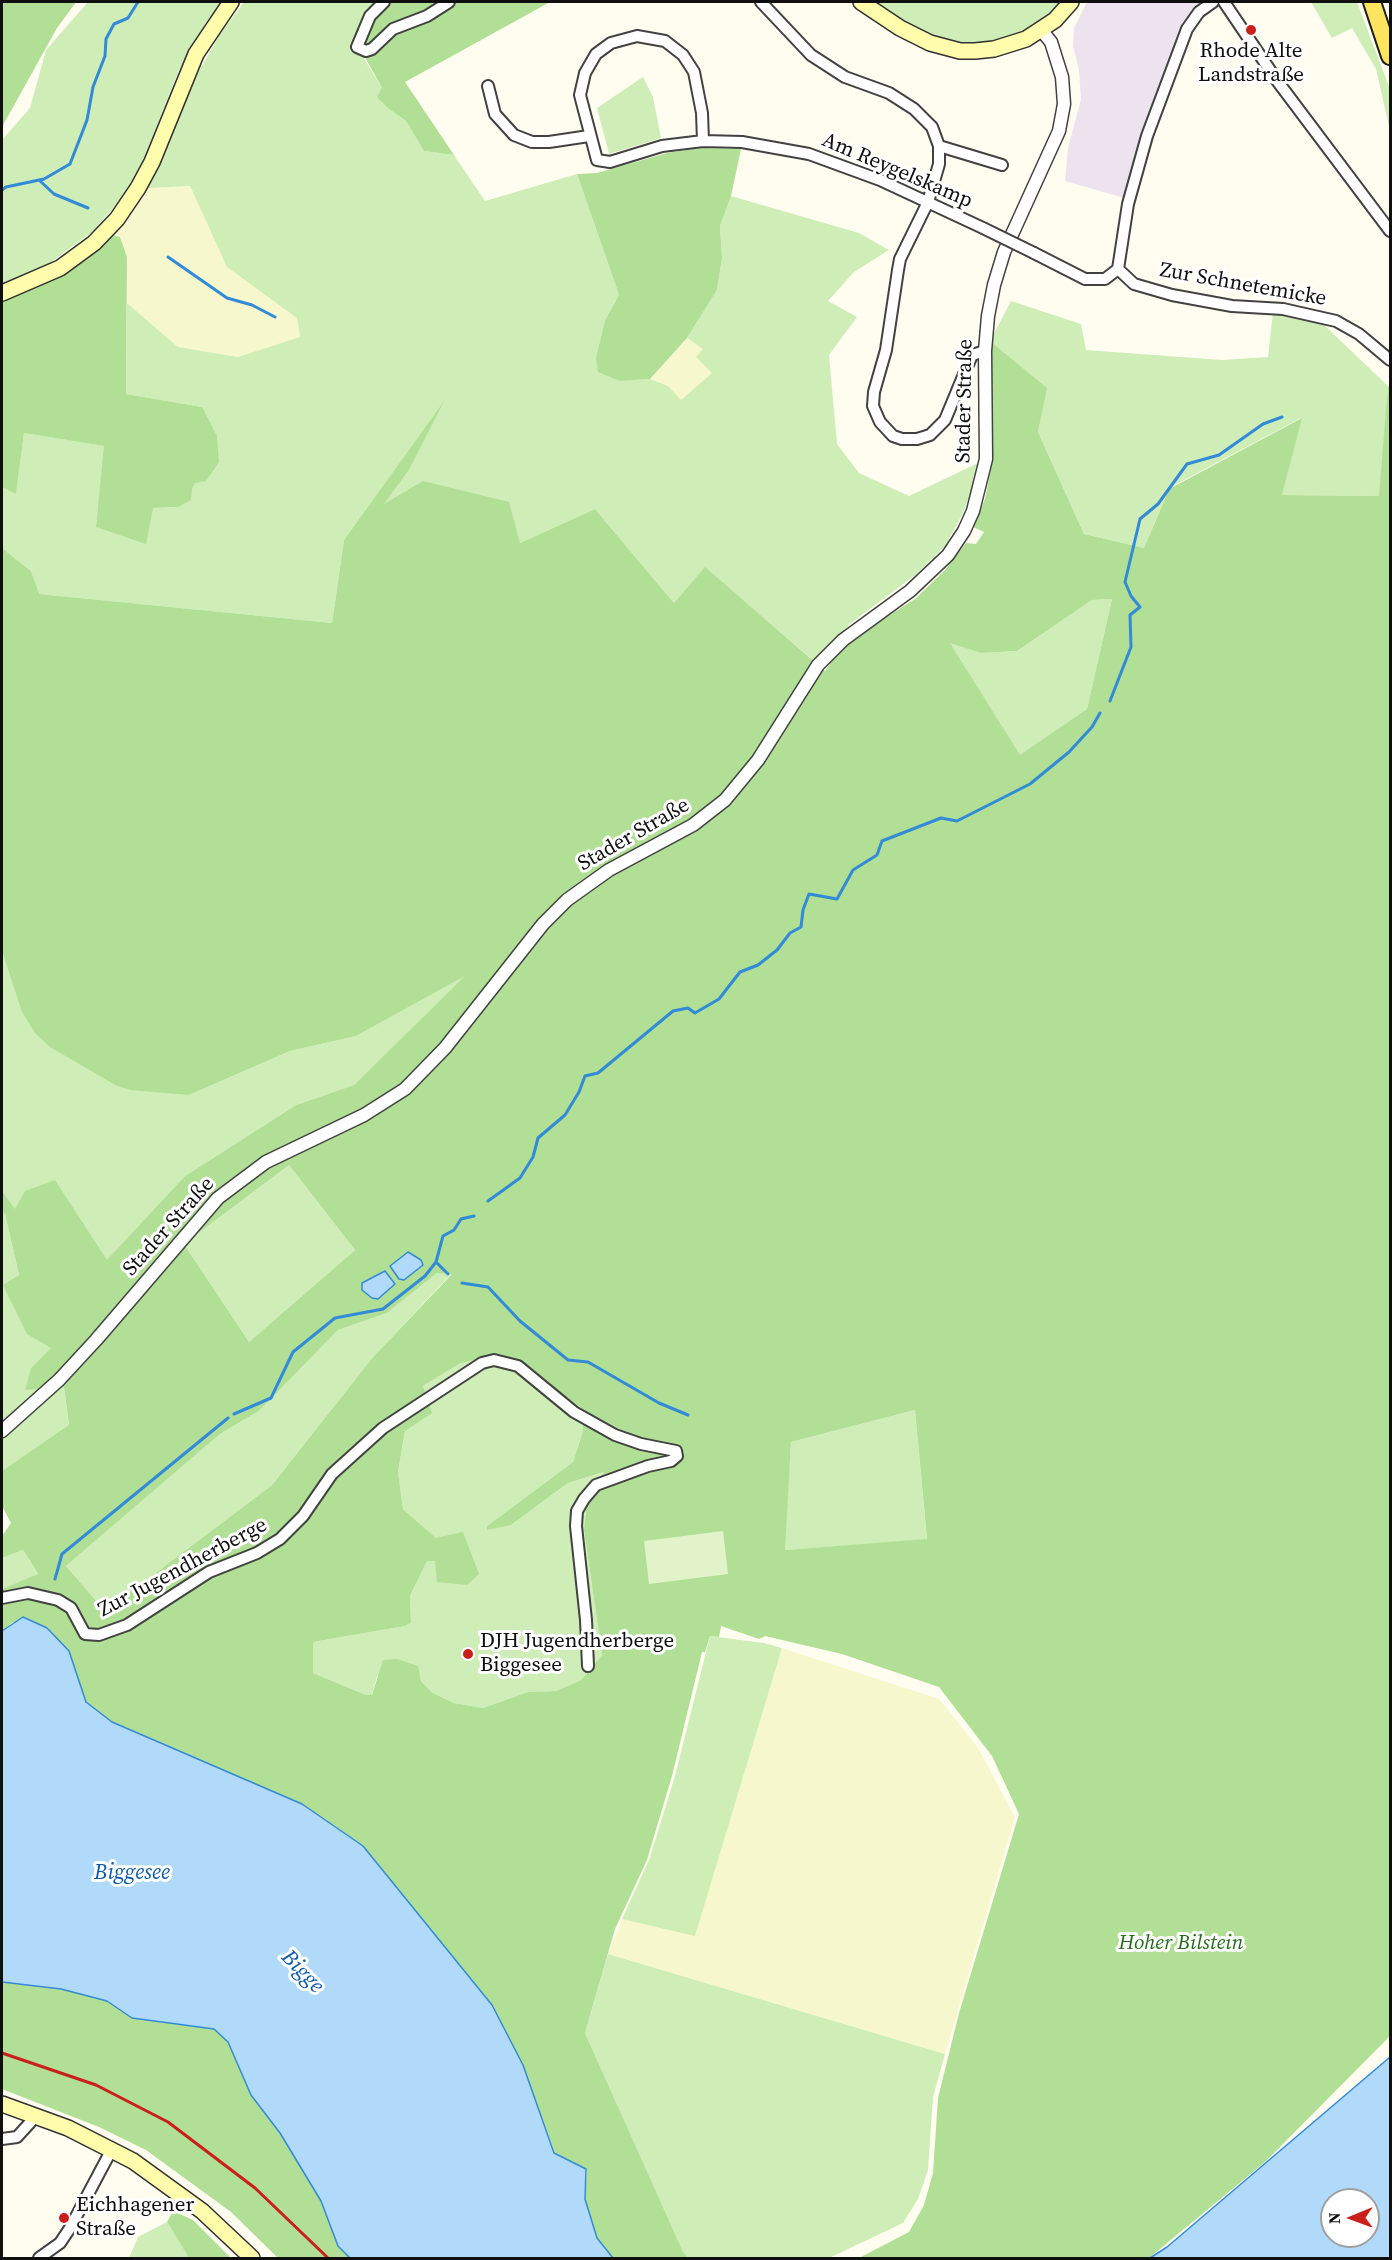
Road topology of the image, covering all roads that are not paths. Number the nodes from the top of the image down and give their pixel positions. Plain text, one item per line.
1 (231, 2) edge
2 (384, 2) edge
3 (449, 2) edge
4 (761, 2) edge
5 (861, 2) edge
6 (1071, 2) edge
7 (1213, 2) edge
8 (1224, 2) edge
9 (1372, 2) edge
10 (1042, 31) junction
11 (1390, 56) edge
12 (488, 87) dead end
13 (589, 136) junction
14 (703, 141) junction
15 (939, 146) junction
16 (1002, 165) dead end
17 (928, 202) junction
18 (1390, 231) edge
19 (1118, 268) junction
20 (2, 293) edge
21 (985, 351) junction
22 (1390, 360) edge
23 (2, 1431) edge
24 (2, 1598) edge
25 (588, 1666) dead end
26 (2, 2104) edge
27 (37, 2115) junction
28 (2, 2139) edge
29 (112, 2149) junction
30 (39, 2259) edge
31 (252, 2259) edge

1 - 20 main road
2 - 3 street
4 - 15 street
5 - 10 main road
6 - 10 main road
7 - 19 street
8 - 18 street
9 - 11 main road
10 - 21 street, Stader Straße
12 - 13 street
13 - 14 street, Am Reygelskamp
13 - 14 street, Am Reygelskamp
14 - 17 street, Am Reygelskamp
15 - 16 street
15 - 17 street
17 - 19 street, Am Reygelskamp, bridge
17 - 21 street
19 - 22 street, Zur Schnetemicke
21 - 23 street, Stader Straße
24 - 25 street, Zur Jugendherberge
26 - 27 main road
27 - 28 street
27 - 29 main road
29 - 30 street
29 - 31 main road

